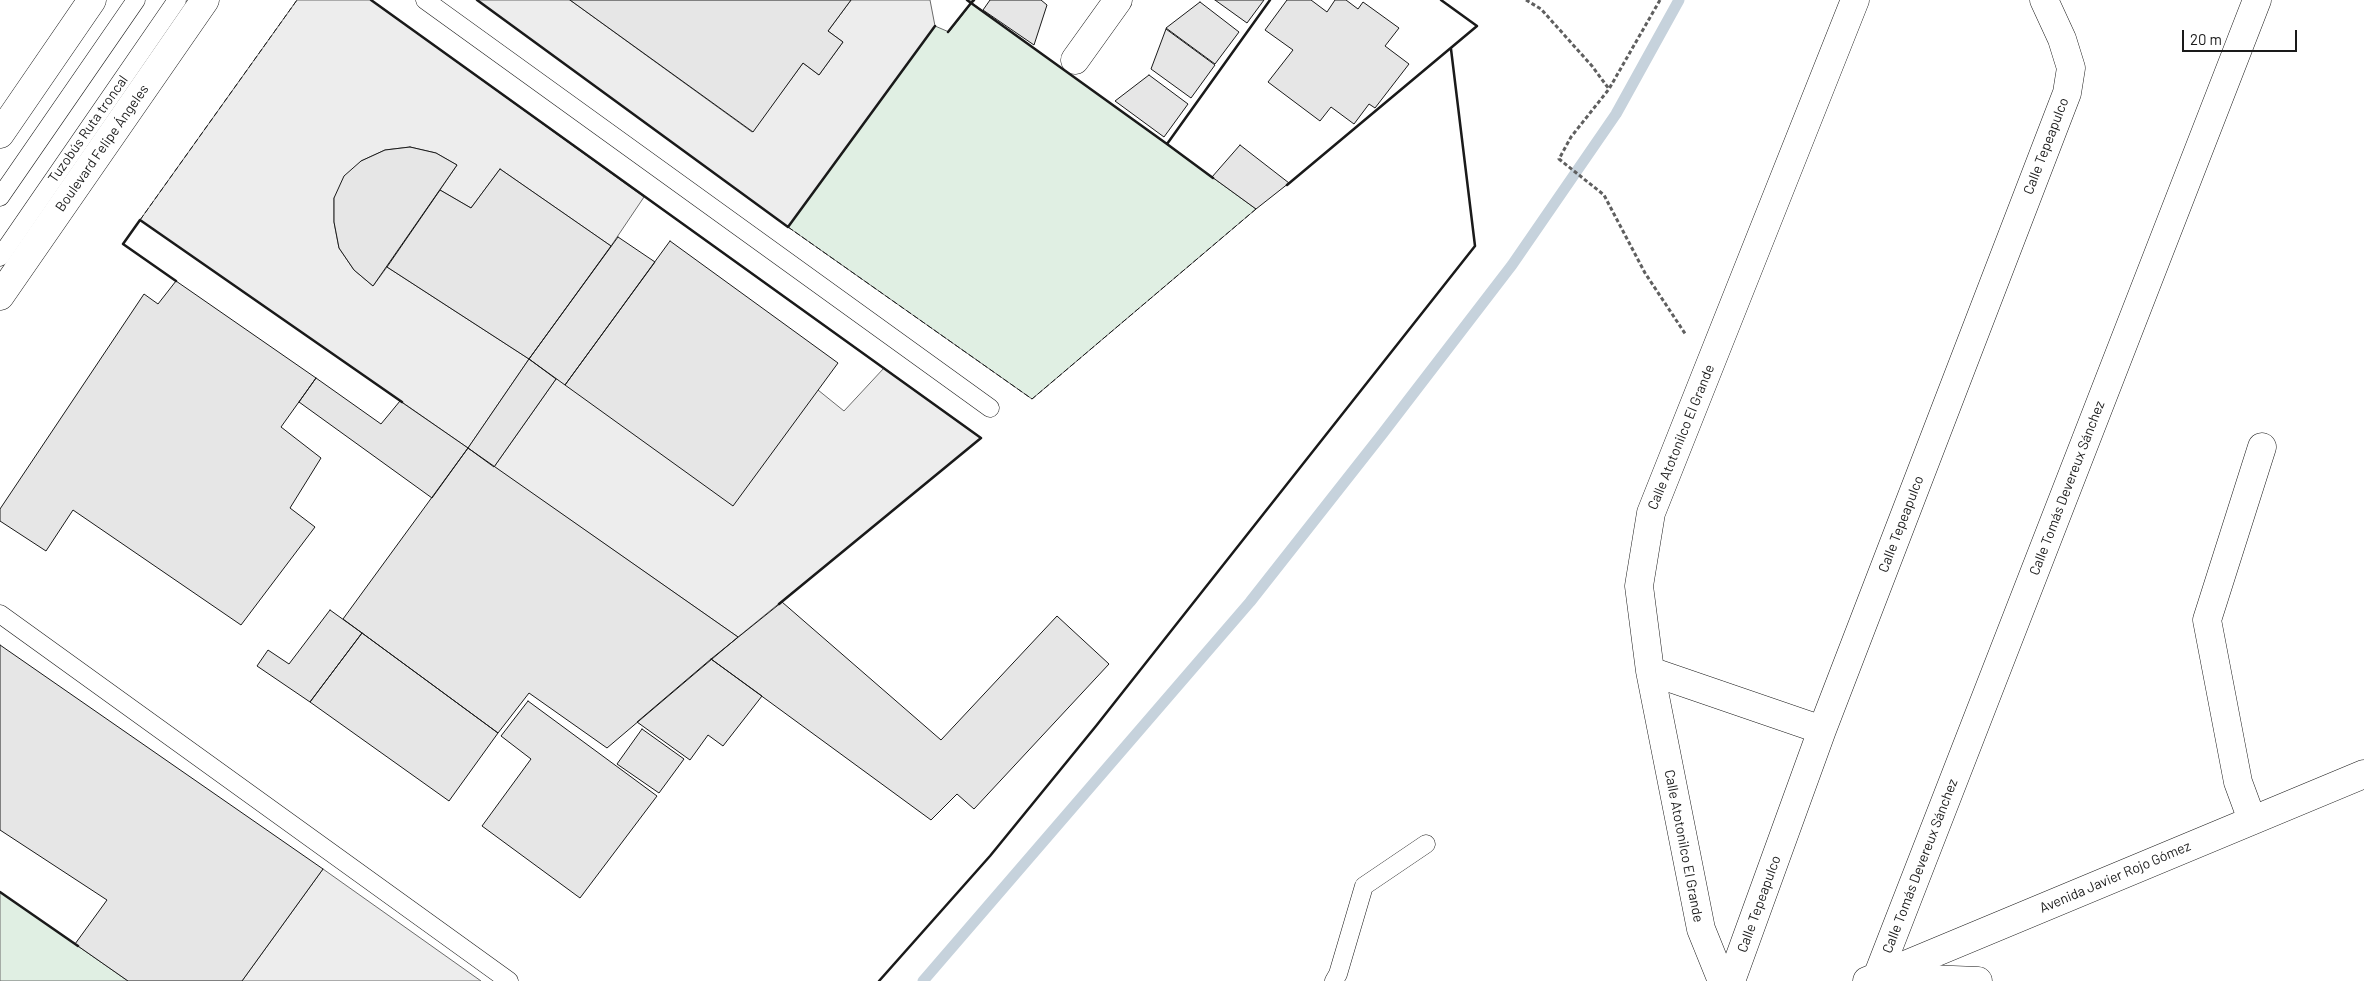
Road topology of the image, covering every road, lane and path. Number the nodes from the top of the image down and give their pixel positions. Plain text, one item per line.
1 (92, 0) edge
2 (136, 0) edge
3 (177, 0) edge
4 (205, 0) edge
5 (425, 0) edge
6 (1118, 0) edge
7 (1526, 0) edge
8 (1660, 0) edge
9 (1855, 0) edge
10 (2044, 0) edge
11 (2257, 0) edge
12 (1075, 60) dead end
13 (1609, 89) junction
14 (0, 134) edge
15 (0, 197) edge
16 (0, 257) edge
17 (0, 296) edge
18 (1708, 369) junction
19 (990, 408) dead end
20 (2262, 447) dead end
21 (0, 614) edge
22 (1650, 671) junction
23 (1822, 730) junction
24 (2364, 774) edge
25 (2252, 820) junction
26 (1426, 844) dead end
27 (1872, 979) edge
28 (1941, 980) edge
29 (508, 981) edge
30 (1334, 981) edge
31 (1722, 981) edge
32 (1731, 981) edge
33 (1978, 981) edge

1 - 14 street
2 - 15 lane
3 - 16 lane, Tuzobús Ruta troncal
4 - 17 street, Boulevard Felipe Ángeles
5 - 19 lane
6 - 12 street
7 - 13 path
8 - 13 path
9 - 18 street, Calle Atotonilco El Grande
10 - 23 street, Calle Tepeapulco
11 - 27 street, Calle Tomás Devereux Sánchez
13 - 18 path
18 - 22 street, Calle Atotonilco El Grande
20 - 25 street
21 - 29 lane
22 - 23 street
22 - 31 street, Calle Atotonilco El Grande
23 - 32 street, Calle Tepeapulco
24 - 25 street, Avenida Javier Rojo Gómez
25 - 27 street, Avenida Javier Rojo Gómez
26 - 30 lane
27 - 28 street
28 - 33 street

